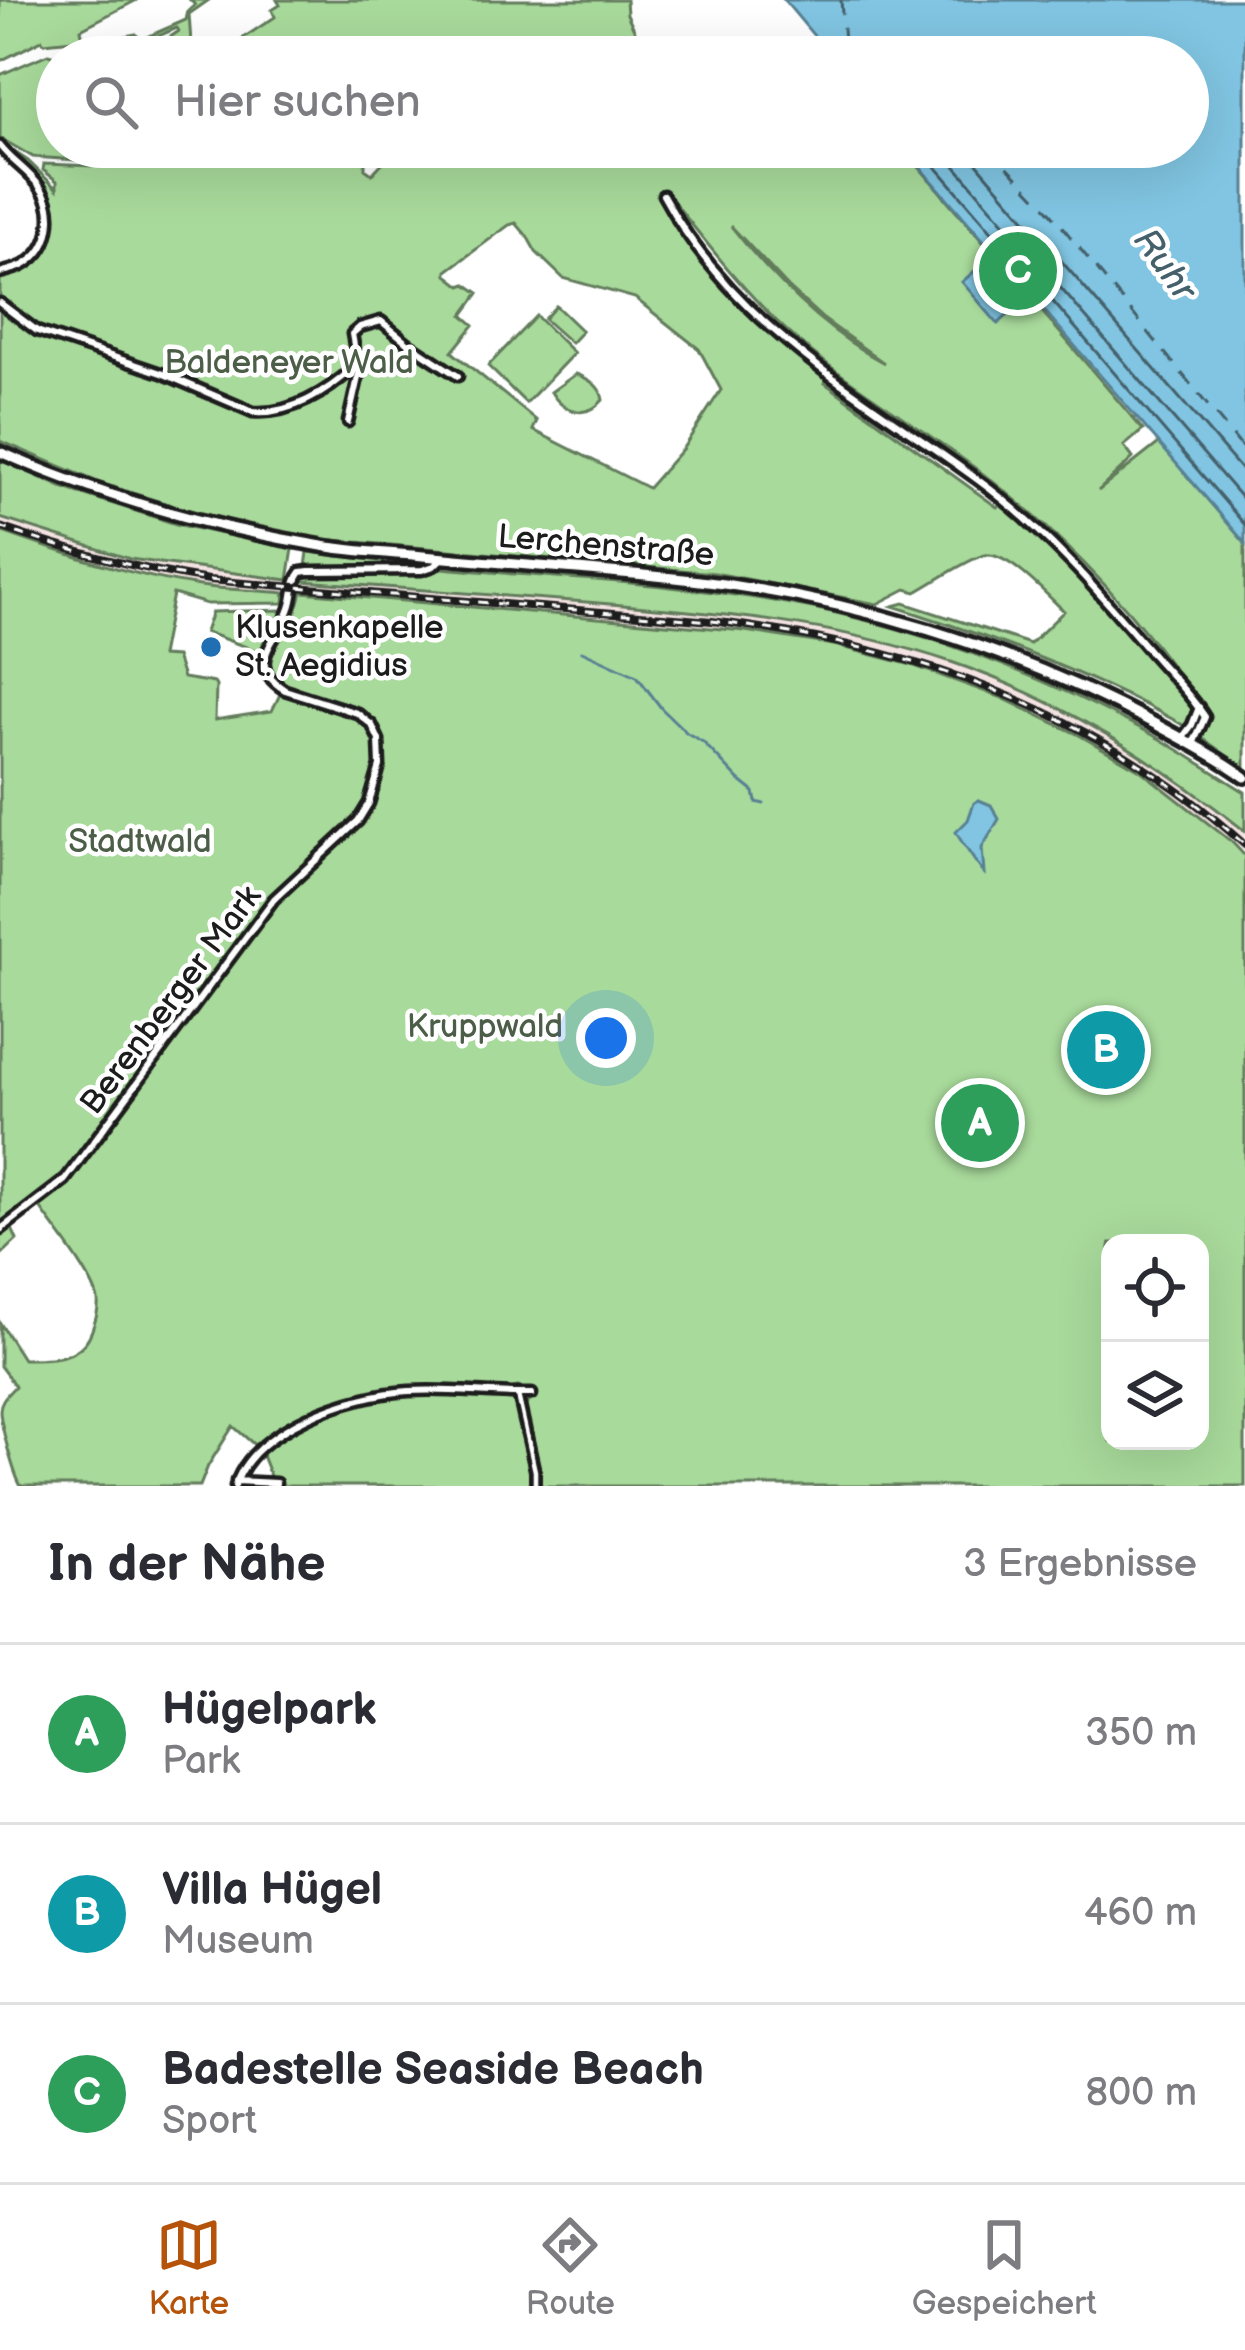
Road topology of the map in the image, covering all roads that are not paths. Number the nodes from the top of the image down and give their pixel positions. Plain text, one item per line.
1 (0, 146) edge
2 (663, 195) dead end
3 (0, 273) edge
4 (0, 303) edge
5 (359, 366) junction
6 (458, 376) dead end
7 (348, 422) dead end
8 (0, 452) edge
9 (442, 558) junction
10 (1198, 707) junction
11 (1182, 738) junction
12 (1193, 744) junction
13 (1245, 777) edge
14 (0, 1230) edge
15 (532, 1394) dead end
16 (518, 1395) junction
17 (236, 1483) edge
18 (276, 1483) edge
19 (536, 1486) edge

1 - 3 street
2 - 10 street
4 - 5 street
5 - 6 street
5 - 7 street
8 - 9 main road, Lerchenstraße
9 - 11 main road, Lerchenstraße
9 - 14 street, Berenberger Mark
10 - 11 street
10 - 12 street
11 - 12 main road, Lerchenstraße
12 - 13 main road, Lerchenstraße
15 - 16 street
16 - 17 street
16 - 19 street
17 - 18 street

